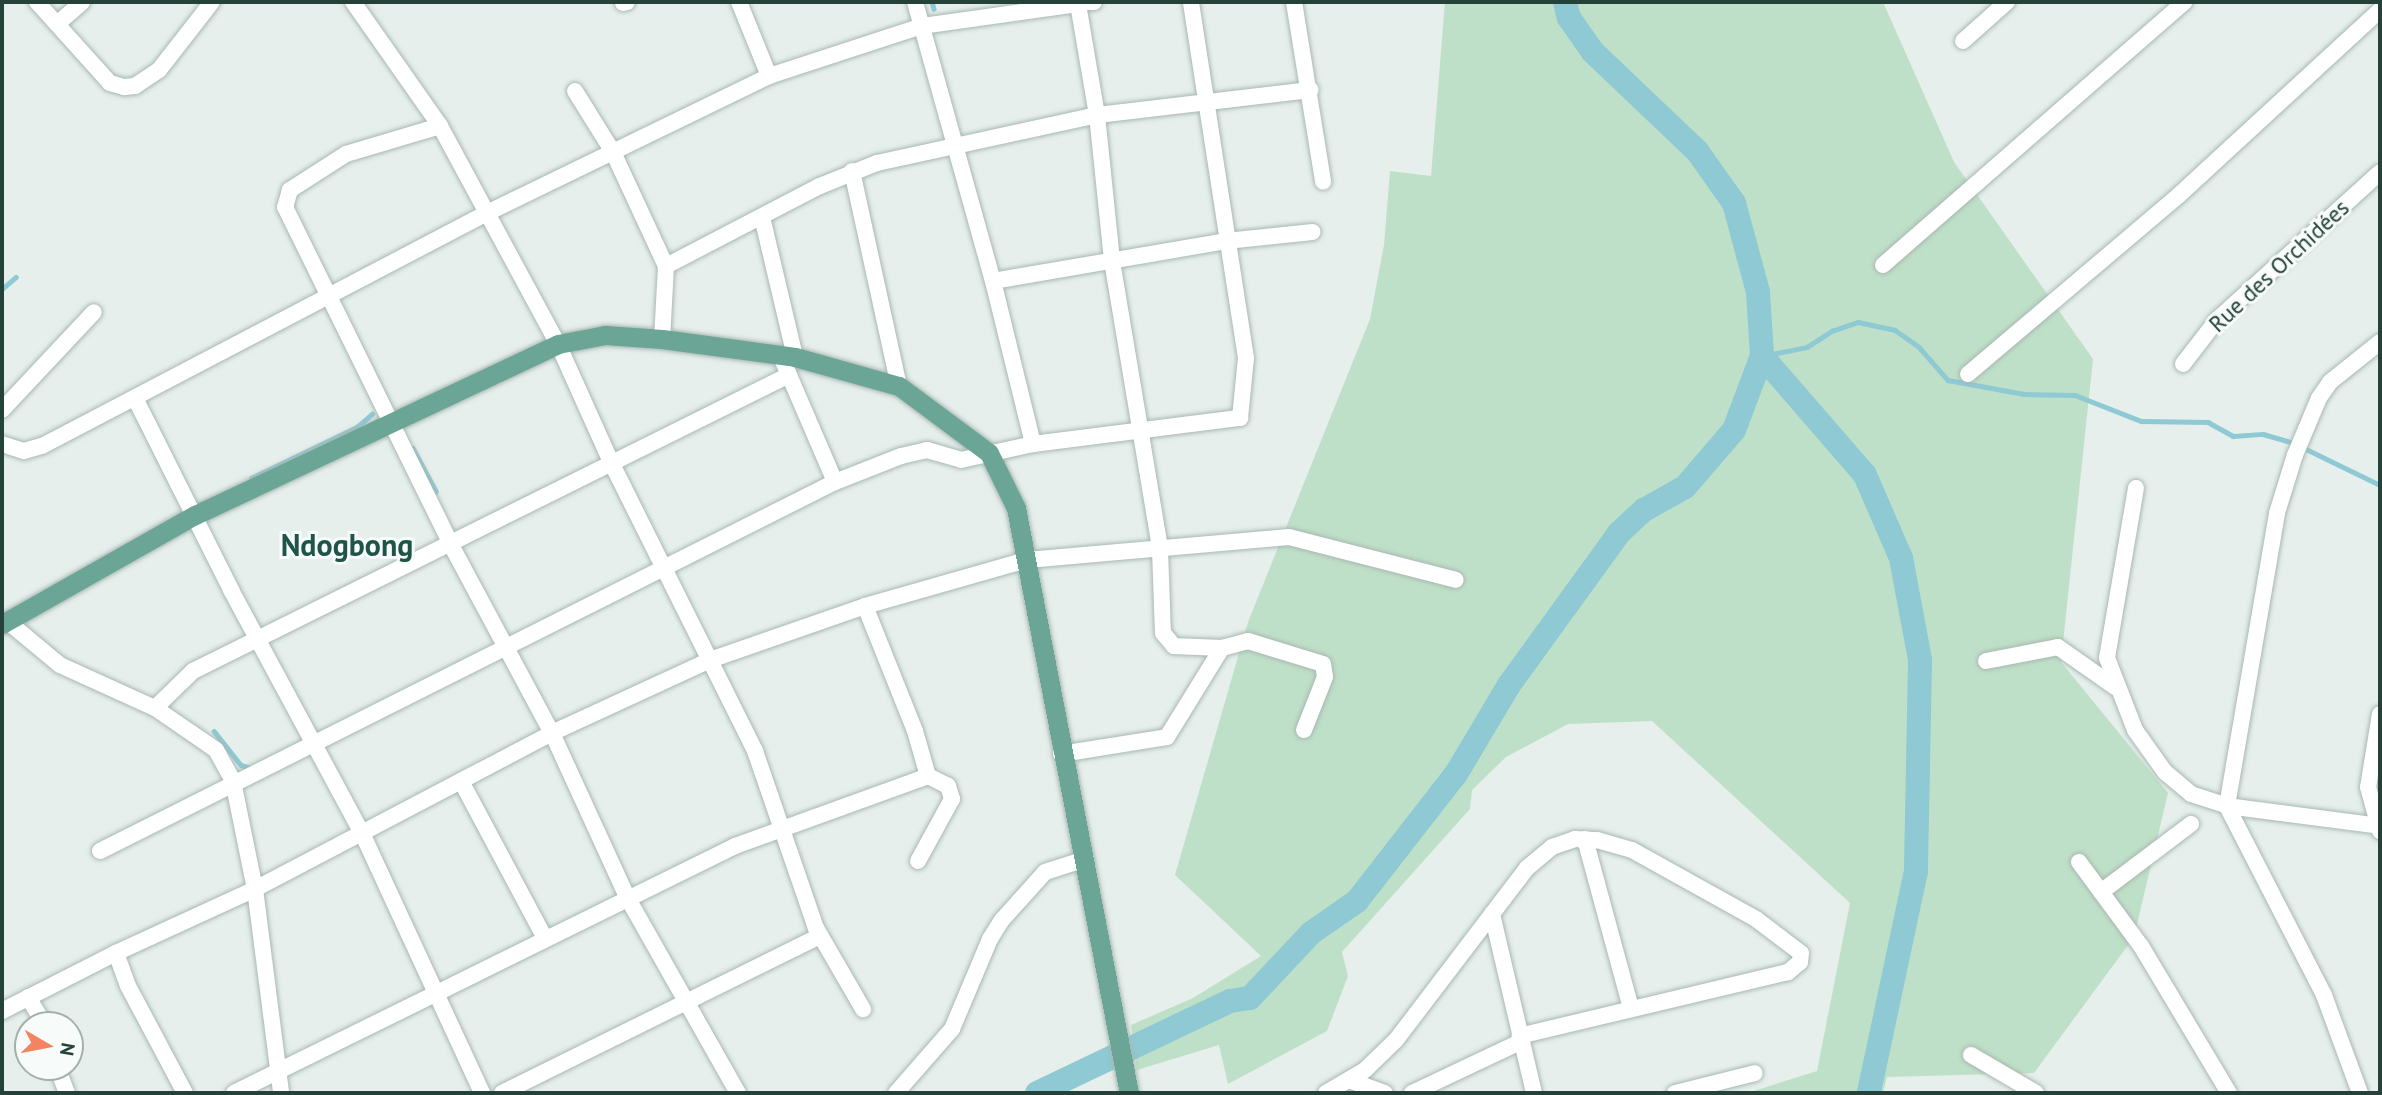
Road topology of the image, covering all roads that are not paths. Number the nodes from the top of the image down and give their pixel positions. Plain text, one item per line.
1 (37, 2) edge
2 (82, 2) edge
3 (212, 2) edge
4 (353, 2) edge
5 (739, 2) edge
6 (915, 2) edge
7 (1083, 2) edge
8 (1191, 2) edge
9 (1294, 2) edge
10 (2007, 2) edge
11 (2184, 2) edge
12 (2380, 10) edge
13 (57, 24) junction
14 (922, 26) junction
15 (1963, 41) dead end
16 (769, 76) junction
17 (1311, 90) junction
18 (575, 91) dead end
19 (1208, 103) junction
20 (1097, 116) junction
21 (440, 125) junction
22 (956, 146) junction
23 (613, 152) junction
24 (852, 171) junction
25 (2380, 173) edge
26 (1322, 182) dead end
27 (487, 213) junction
28 (762, 217) junction
29 (1312, 232) dead end
30 (1226, 241) junction
31 (1112, 261) junction
32 (1883, 265) dead end
33 (666, 267) junction
34 (993, 282) junction
35 (326, 296) junction
36 (94, 312) dead end
37 (662, 339) junction
38 (2380, 342) edge
39 (558, 344) junction
40 (788, 362) junction
41 (2183, 364) dead end
42 (1968, 374) dead end
43 (899, 386) junction
44 (135, 398) junction
45 (2, 410) edge
46 (392, 423) junction
47 (1142, 432) junction
48 (1033, 444) junction
49 (2, 446) edge
50 (989, 453) junction
51 (612, 464) junction
52 (835, 482) junction
53 (2136, 488) dead end
54 (195, 516) junction
55 (450, 543) junction
56 (1160, 549) junction
57 (1027, 560) junction
58 (666, 566) junction
59 (1456, 580) dead end
60 (865, 606) junction
61 (4, 622) edge
62 (260, 638) junction
63 (507, 645) junction
64 (1222, 649) junction
65 (710, 660) junction
66 (1986, 661) dead end
67 (2115, 687) junction
68 (155, 708) junction
69 (2380, 714) edge
70 (1304, 730) dead end
71 (552, 733) junction
72 (315, 741) junction
73 (1061, 754) junction
74 (928, 776) junction
75 (233, 781) junction
76 (461, 781) junction
77 (2227, 806) junction
78 (2191, 824) dead end
79 (2379, 827) edge
80 (780, 829) junction
81 (362, 833) junction
82 (1585, 839) junction
83 (100, 851) dead end
84 (1086, 859) junction
85 (918, 861) dead end
86 (2079, 862) dead end
87 (255, 889) junction
88 (2101, 892) junction
89 (627, 897) junction
90 (1492, 914) junction
91 (820, 936) junction
92 (545, 938) junction
93 (116, 953) junction
94 (434, 994) junction
95 (28, 997) junction
96 (684, 1002) junction
97 (1631, 1008) junction
98 (863, 1009) dead end
99 (2, 1011) edge
100 (36, 1011) edge
101 (1521, 1038) junction
102 (1971, 1055) dead end
103 (1755, 1073) dead end
104 (276, 1076) junction
105 (1349, 1080) junction
106 (1128, 1085) edge
107 (185, 1093) edge
108 (234, 1093) edge
109 (281, 1093) edge
110 (482, 1093) edge
111 (502, 1093) edge
112 (738, 1093) edge
113 (896, 1093) edge
114 (1326, 1093) edge
115 (1385, 1093) edge
116 (1412, 1093) edge
117 (1534, 1093) edge
118 (1675, 1093) edge
119 (2036, 1093) edge
120 (2229, 1093) edge
121 (2360, 1093) edge

1 - 13 street
2 - 13 street
3 - 13 street
4 - 21 street
5 - 16 street
6 - 14 street
7 - 14 street
7 - 20 street
8 - 19 street
9 - 17 street
10 - 15 street
11 - 32 street
12 - 42 street
14 - 16 street
14 - 22 street
16 - 23 street
17 - 19 street
17 - 26 street
18 - 23 street
19 - 20 street
19 - 30 street
20 - 22 street
20 - 31 street
21 - 27 street
21 - 35 street
22 - 24 street
22 - 34 street
23 - 27 street
23 - 33 street
24 - 28 street
24 - 43 street
25 - 41 street, Rue des Orchidées
27 - 35 street
27 - 39 street
28 - 33 street
28 - 40 street
29 - 30 street
30 - 31 street
30 - 47 street
31 - 34 street
31 - 47 street
33 - 37 street
34 - 48 street
35 - 44 street
35 - 46 street
36 - 45 street
37 - 39 main road
37 - 40 main road
38 - 77 street
39 - 46 main road
39 - 51 street
40 - 43 main road
40 - 51 street
40 - 52 street
43 - 50 main road
44 - 49 street
44 - 54 street
46 - 54 main road
46 - 55 street
47 - 48 street
47 - 56 street
48 - 50 street
50 - 52 street
50 - 57 main road
51 - 55 street
51 - 58 street
52 - 58 street
53 - 67 street
54 - 61 main road
54 - 62 street
55 - 62 street
55 - 63 street
56 - 57 street
56 - 59 street
56 - 64 street
57 - 60 street
57 - 73 main road
58 - 63 street
58 - 65 street
60 - 65 street
60 - 74 street
61 - 68 street
62 - 68 street
62 - 72 street
63 - 71 street
63 - 72 street
64 - 70 street
64 - 73 street
65 - 71 street
65 - 80 street
66 - 67 street
67 - 77 street
68 - 75 street
69 - 79 street
71 - 76 street
71 - 89 street
72 - 75 street
72 - 81 street
73 - 84 main road
74 - 80 street
74 - 85 street
75 - 83 street
75 - 87 street
76 - 81 street
76 - 92 street
77 - 79 street
77 - 121 street
78 - 88 street
80 - 89 street
80 - 91 street
81 - 87 street
81 - 94 street
82 - 90 street
82 - 97 street
82 - 97 street
84 - 106 main road
84 - 113 street
86 - 88 street
87 - 93 street
87 - 104 street
88 - 120 street
89 - 92 street
89 - 96 street
90 - 101 street
90 - 105 street
91 - 96 street
91 - 98 street
92 - 94 street
93 - 95 street
93 - 107 street
94 - 104 street
94 - 110 street
95 - 99 street
95 - 100 street
96 - 111 street
96 - 112 street
97 - 101 street
101 - 116 street
101 - 117 street
102 - 119 street
103 - 118 street
104 - 108 street
104 - 109 street
105 - 114 street
105 - 115 street

